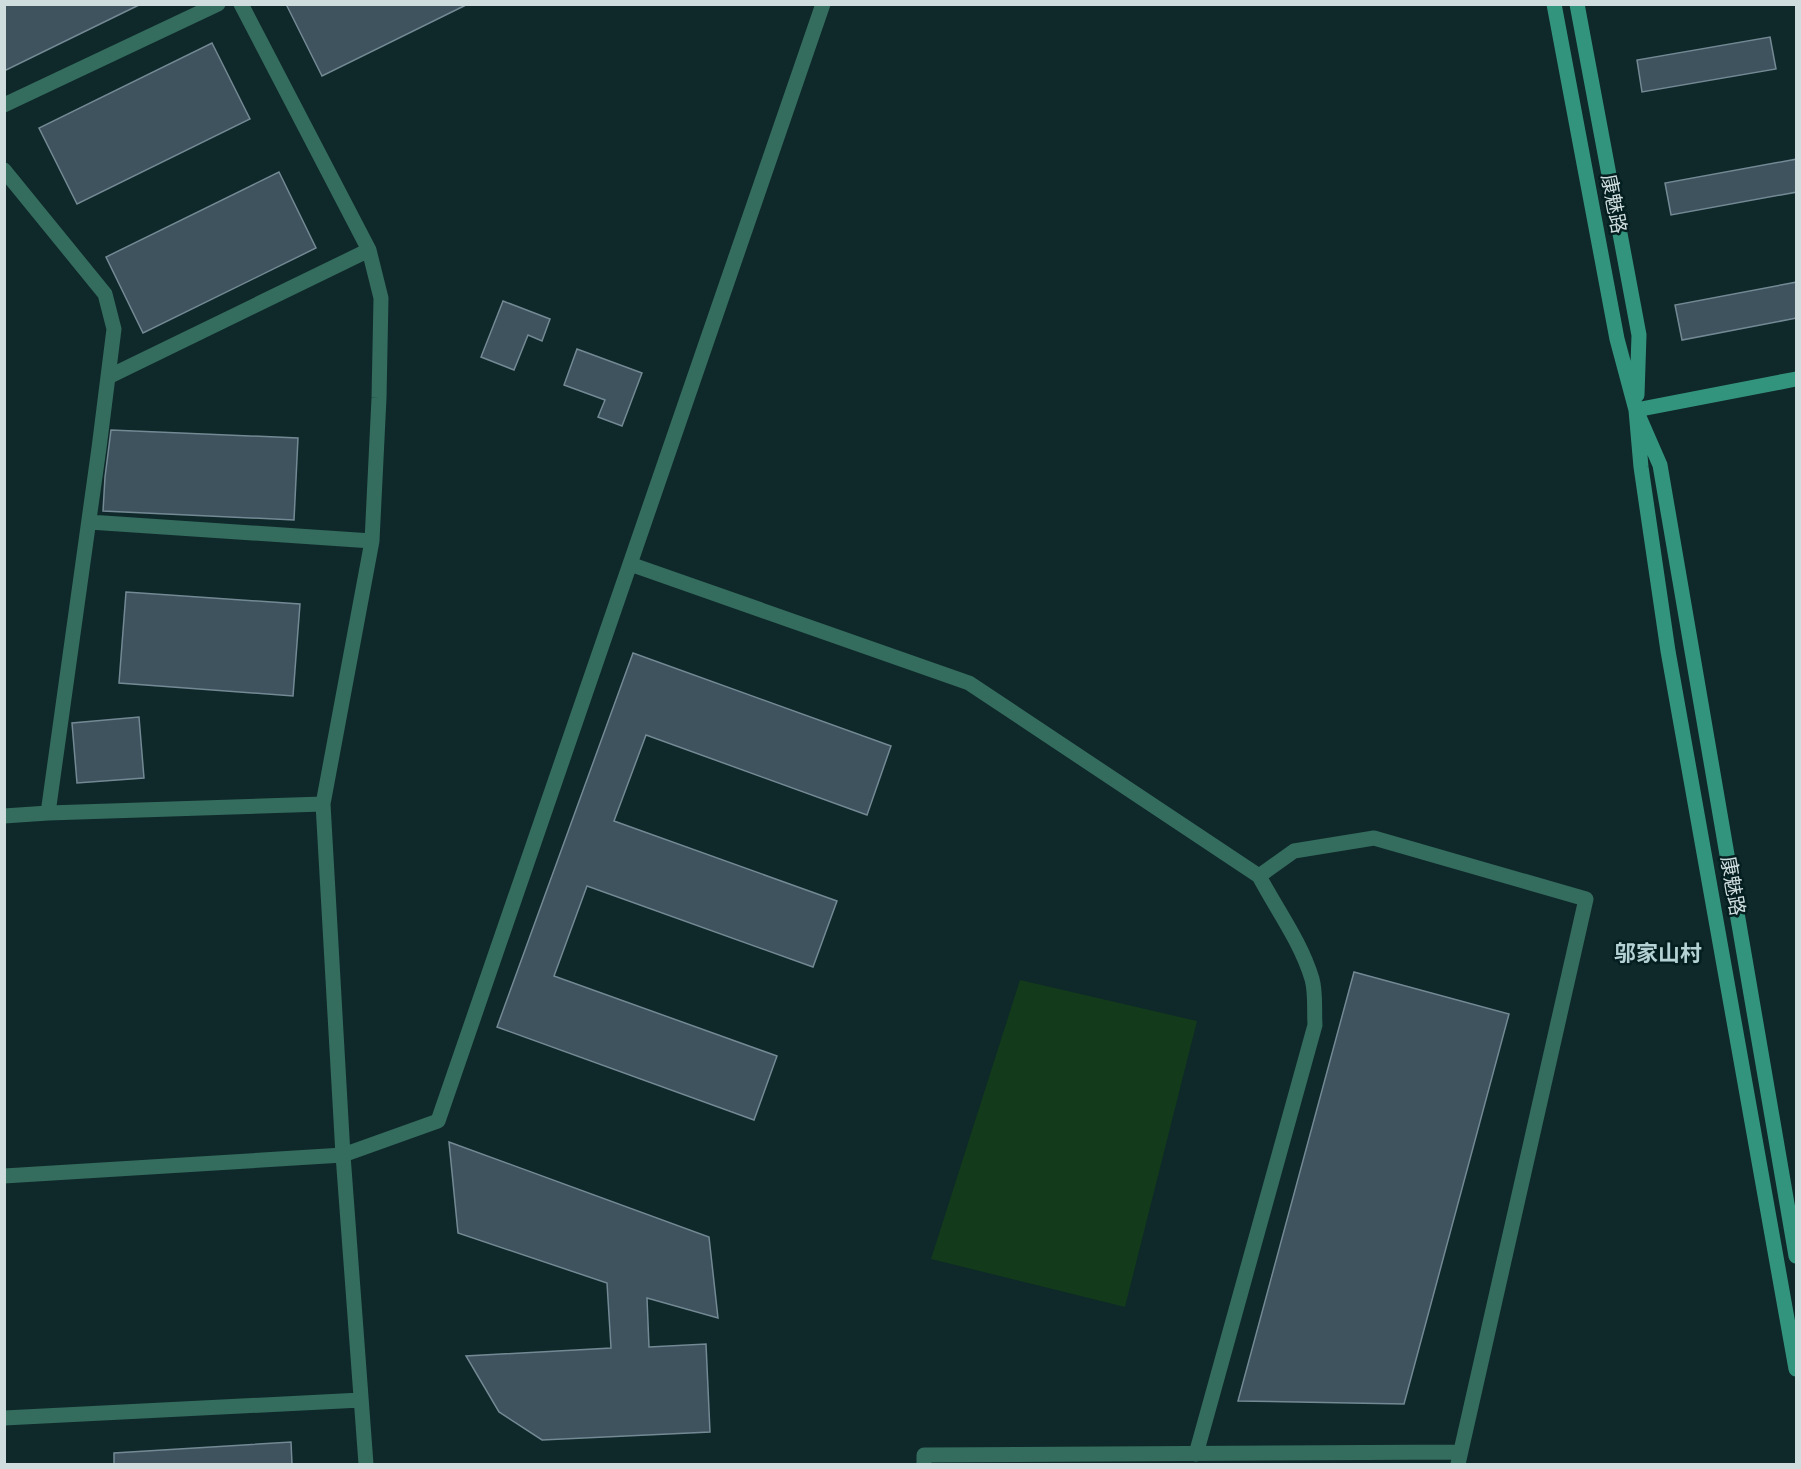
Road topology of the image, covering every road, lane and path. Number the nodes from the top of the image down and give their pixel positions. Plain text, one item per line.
1 (218, 4) edge
2 (241, 4) edge
3 (823, 4) edge
4 (1554, 4) edge
5 (1577, 4) edge
6 (4, 105) edge
7 (4, 170) edge
8 (369, 250) junction
9 (108, 377) junction
10 (1797, 379) edge
11 (1636, 410) junction
12 (89, 522) junction
13 (372, 541) junction
14 (630, 564) junction
15 (322, 804) junction
16 (48, 813) junction
17 (4, 816) edge
18 (1258, 876) junction
19 (343, 1155) junction
20 (4, 1176) edge
21 (1797, 1256) edge
22 (1797, 1369) edge
23 (361, 1400) junction
24 (4, 1418) edge
25 (1196, 1454) junction
26 (1459, 1458) edge
27 (366, 1464) edge
28 (924, 1464) edge

1 - 6 street
2 - 8 street
3 - 14 street
4 - 11 main road, 康魅路
5 - 11 main road, 康魅路
7 - 9 street
8 - 9 street
8 - 13 street
9 - 12 street
10 - 11 main road
11 - 21 main road, 康魅路
11 - 22 main road, 康魅路
12 - 13 street
12 - 16 street
13 - 15 street
14 - 18 street
14 - 19 street
15 - 16 street
15 - 19 street
16 - 17 street
18 - 25 street
18 - 26 street
19 - 20 street
19 - 23 street
23 - 24 street
23 - 27 street
25 - 26 street
25 - 28 street

